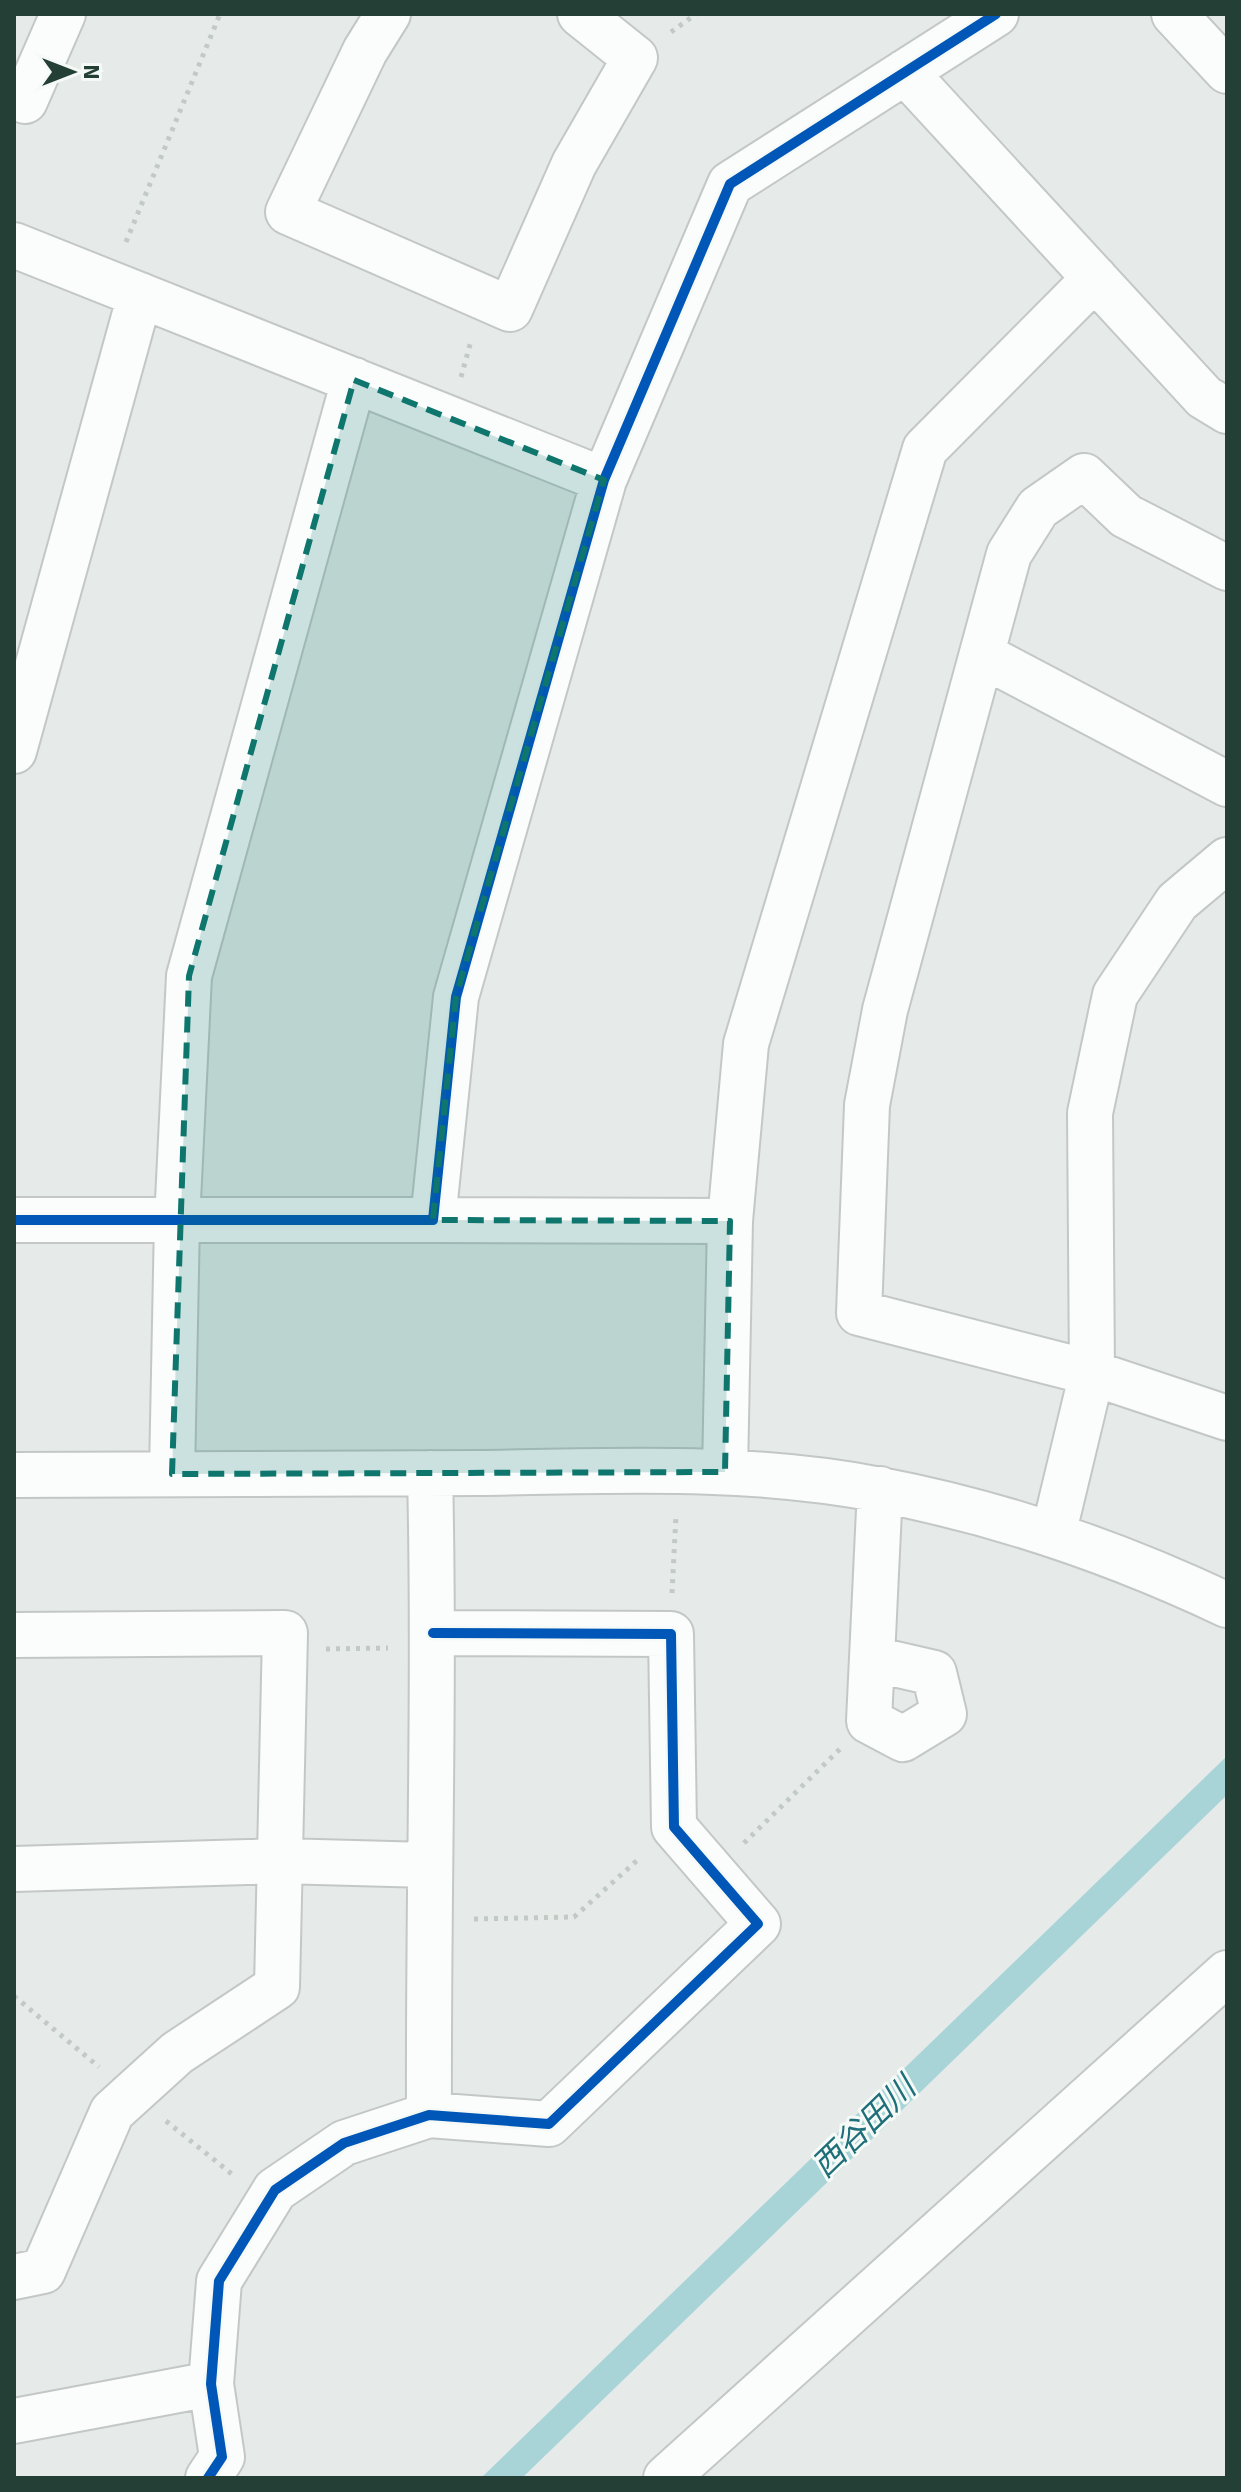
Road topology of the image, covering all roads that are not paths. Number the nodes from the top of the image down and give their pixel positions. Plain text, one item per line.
1 (63, 14) edge
2 (388, 14) edge
3 (580, 14) edge
4 (996, 14) edge
5 (1174, 14) edge
6 (1227, 71) edge
7 (905, 72) junction
8 (14, 96) edge
9 (14, 245) edge
10 (1095, 278) junction
11 (125, 289) junction
12 (354, 380) junction
13 (1227, 411) edge
14 (604, 480) junction
15 (1227, 568) edge
16 (982, 655) junction
17 (14, 751) edge
18 (1227, 784) edge
19 (1227, 860) edge
20 (14, 1220) edge
21 (433, 1220) junction
22 (177, 1221) junction
23 (730, 1221) junction
24 (1092, 1373) junction
25 (1227, 1418) edge
26 (725, 1472) junction
27 (430, 1473) junction
28 (172, 1474) junction
29 (14, 1475) edge
30 (880, 1489) junction
31 (1053, 1535) junction
32 (1227, 1605) edge
33 (14, 1635) edge
34 (433, 1640) junction
35 (873, 1659) junction
36 (280, 1861) junction
37 (428, 1865) junction
38 (14, 1869) edge
39 (1227, 1973) edge
40 (429, 2115) junction
41 (14, 2277) edge
42 (211, 2384) junction
43 (14, 2421) edge
44 (208, 2478) edge
45 (666, 2478) edge

1 - 8 street
2 - 3 street
4 - 7 street
5 - 6 street
7 - 10 street
7 - 14 street
9 - 11 street
10 - 13 street
10 - 23 street
11 - 12 street
11 - 17 street
12 - 14 street
12 - 22 street
14 - 21 street
15 - 16 street
16 - 18 street
16 - 24 street
19 - 24 street
20 - 22 street
21 - 22 street
21 - 23 street
22 - 28 street
23 - 26 street
24 - 25 street
24 - 31 street
26 - 27 street
26 - 30 street
27 - 28 street
27 - 34 street
28 - 29 street
30 - 31 street
30 - 35 street
31 - 32 street
33 - 36 street
34 - 37 street
34 - 40 street
35 - 35 street
36 - 37 street
36 - 38 street
36 - 41 street
37 - 40 street
39 - 45 street
40 - 42 street
42 - 43 street
42 - 44 street

